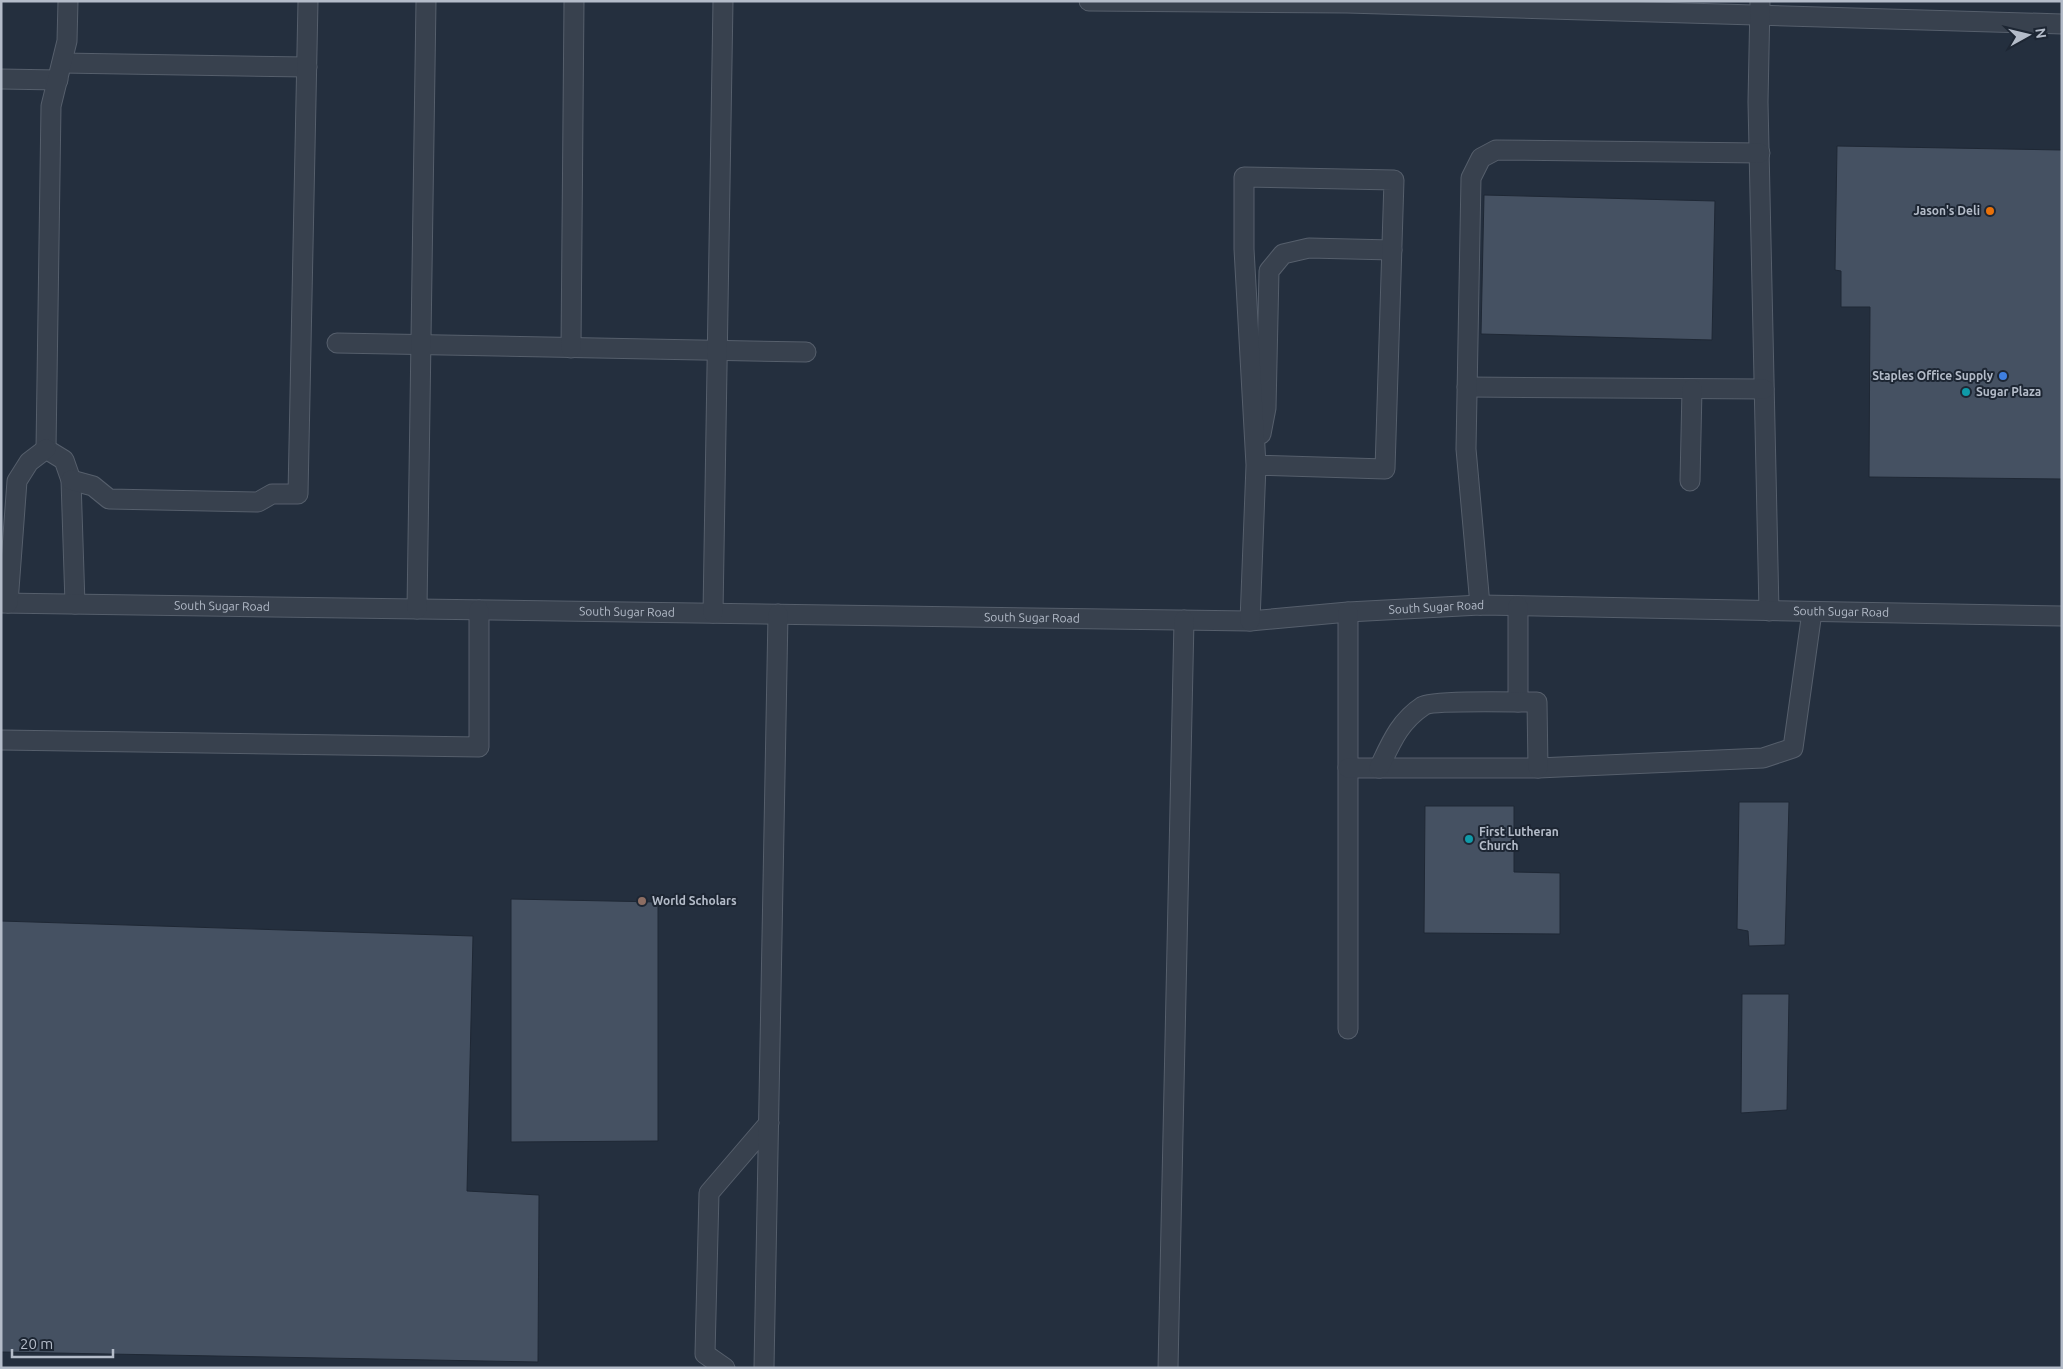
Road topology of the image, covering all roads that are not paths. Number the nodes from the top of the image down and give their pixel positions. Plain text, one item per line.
1 (68, 1) edge
2 (308, 1) edge
3 (426, 1) edge
4 (574, 1) edge
5 (723, 1) edge
6 (1089, 1) edge
7 (1760, 9) edge
8 (2062, 24) edge
9 (307, 67) junction
10 (60, 71) junction
11 (1, 79) edge
12 (1760, 153) junction
13 (1392, 250) junction
14 (337, 343) dead end
15 (421, 345) junction
16 (571, 348) junction
17 (718, 350) junction
18 (806, 352) dead end
19 (1467, 387) junction
20 (1692, 389) junction
21 (1764, 389) junction
22 (46, 448) junction
23 (1256, 465) junction
24 (71, 480) junction
25 (1690, 481) dead end
26 (9, 484) edge
27 (5, 603) edge
28 (75, 604) junction
29 (1480, 605) junction
30 (1518, 606) junction
31 (417, 609) junction
32 (479, 610) junction
33 (1769, 611) junction
34 (1348, 612) junction
35 (1812, 612) junction
36 (713, 613) junction
37 (778, 614) junction
38 (2062, 616) edge
39 (1184, 620) junction
40 (1250, 621) junction
41 (1518, 702) junction
42 (1, 740) edge
43 (1348, 768) junction
44 (1379, 768) junction
45 (1538, 768) junction
46 (1348, 1029) dead end
47 (769, 1123) junction
48 (725, 1368) edge
49 (764, 1368) edge
50 (1168, 1368) edge

1 - 10 lane
2 - 9 lane
3 - 15 lane
4 - 16 lane
5 - 17 lane
6 - 7 lane
7 - 8 lane
7 - 12 lane
9 - 10 lane
9 - 24 lane
10 - 11 lane
10 - 22 lane
12 - 19 lane
12 - 21 lane
13 - 23 lane
13 - 23 lane
13 - 23 lane
14 - 15 lane
15 - 16 lane
15 - 31 lane
16 - 17 lane
17 - 18 lane
17 - 36 lane
19 - 20 lane
19 - 29 lane
20 - 21 lane
20 - 25 lane
21 - 33 lane
22 - 24 lane
22 - 26 lane
23 - 40 lane
24 - 28 lane
26 - 27 lane
27 - 28 lane, South Sugar Road
28 - 31 lane, South Sugar Road
29 - 30 lane, South Sugar Road
29 - 34 lane, South Sugar Road
30 - 33 lane, South Sugar Road
30 - 41 lane
31 - 32 lane, South Sugar Road
32 - 36 lane, South Sugar Road
32 - 42 lane
33 - 35 lane, South Sugar Road
34 - 40 lane, South Sugar Road
34 - 43 lane
35 - 38 lane, South Sugar Road
35 - 45 lane
36 - 37 lane, South Sugar Road
37 - 39 lane, South Sugar Road
37 - 47 lane
39 - 40 lane, South Sugar Road
39 - 50 lane
41 - 44 lane
41 - 45 lane
43 - 44 lane
43 - 46 lane
44 - 45 lane
47 - 48 lane
47 - 49 lane

